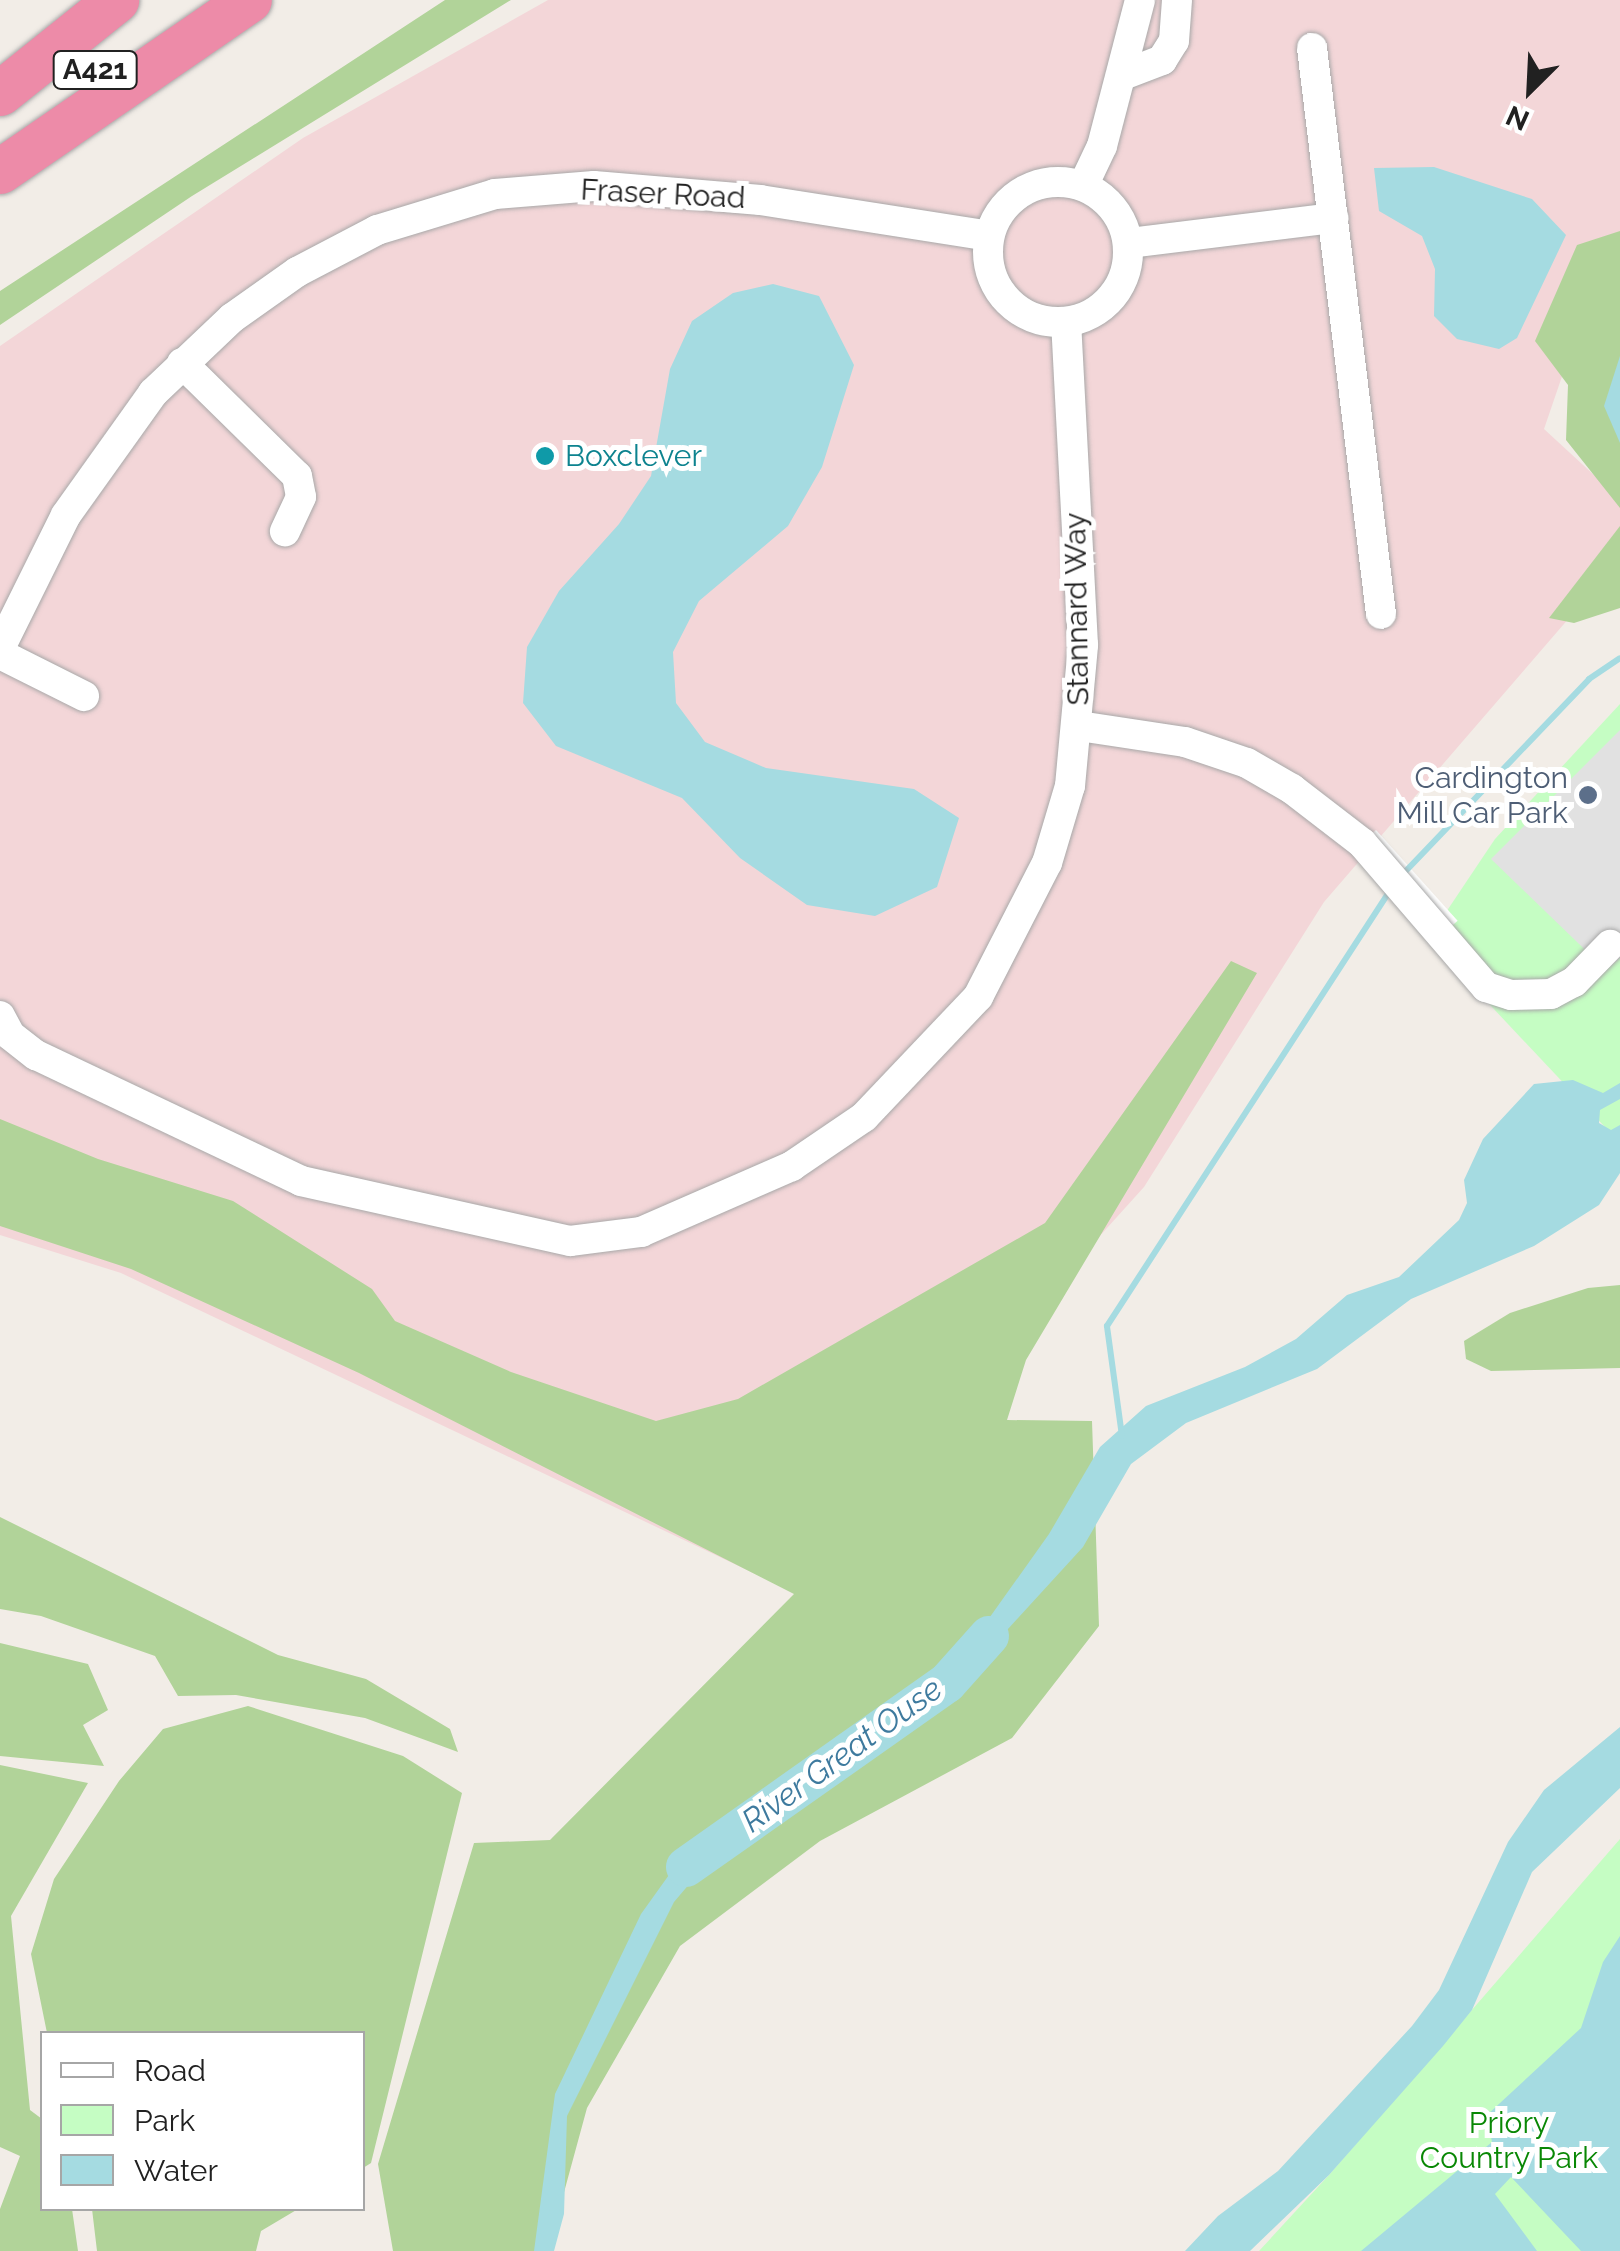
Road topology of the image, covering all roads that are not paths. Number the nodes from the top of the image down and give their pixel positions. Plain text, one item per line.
1 (192, 0) edge
2 (249, 0) edge
3 (1140, 0) edge
4 (1177, 0) edge
5 (111, 3) edge
6 (1312, 48) dead end
7 (1123, 75) junction
8 (0, 93) edge
9 (0, 142) edge
10 (0, 172) edge
11 (1084, 186) junction
12 (1333, 218) junction
13 (989, 236) junction
14 (1129, 243) junction
15 (1066, 322) junction
16 (182, 363) junction
17 (285, 532) dead end
18 (1381, 614) dead end
19 (0, 651) edge
20 (84, 696) dead end
21 (1079, 726) junction
22 (1610, 945) dead end
23 (0, 1016) edge

1 - 9 highway, A421
2 - 10 highway
3 - 7 street
4 - 7 street
5 - 8 highway, A421
6 - 12 street
7 - 11 street
11 - 13 street
11 - 14 street
12 - 14 street
12 - 18 street
13 - 15 street
13 - 16 street, Fraser Road
14 - 15 street
15 - 21 street, Stannard Way
16 - 17 street
16 - 19 street, Fraser Road
19 - 20 street
21 - 22 street
21 - 23 street, Stannard Way

